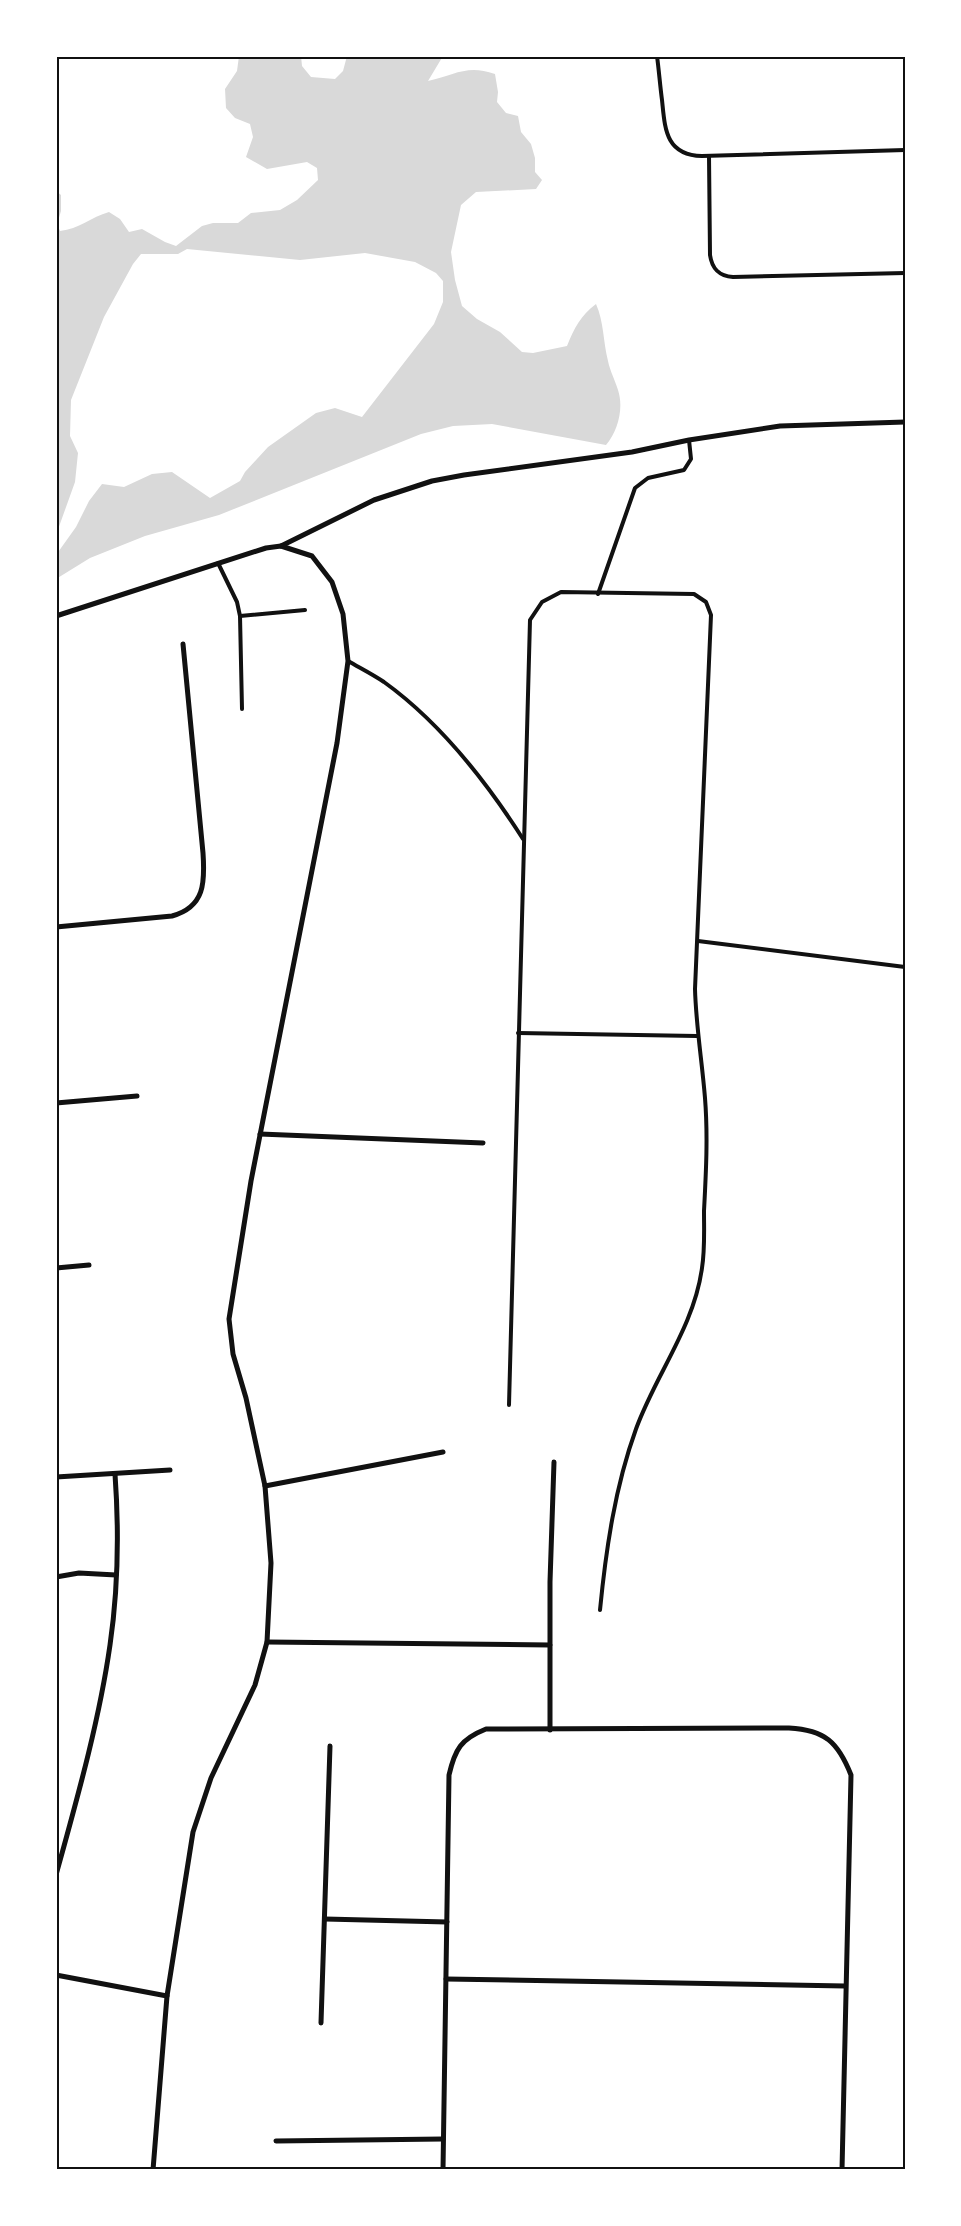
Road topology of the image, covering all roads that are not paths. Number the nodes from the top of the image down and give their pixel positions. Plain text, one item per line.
1 (657, 56) edge
2 (905, 150) edge
3 (709, 156) junction
4 (905, 274) edge
5 (905, 422) edge
6 (689, 440) junction
7 (281, 546) junction
8 (218, 562) junction
9 (598, 594) junction
10 (305, 610) dead end
11 (56, 616) edge
12 (240, 616) junction
13 (183, 644) dead end
14 (348, 661) junction
15 (242, 710) dead end
16 (523, 840) junction
17 (56, 927) edge
18 (698, 941) junction
19 (905, 967) edge
20 (518, 1033) junction
21 (697, 1036) junction
22 (138, 1096) dead end
23 (56, 1103) edge
24 (260, 1134) junction
25 (482, 1143) dead end
26 (90, 1265) dead end
27 (56, 1268) edge
28 (509, 1405) dead end
29 (443, 1452) dead end
30 (554, 1462) dead end
31 (170, 1470) dead end
32 (115, 1474) junction
33 (56, 1477) edge
34 (265, 1486) junction
35 (116, 1575) junction
36 (56, 1577) edge
37 (600, 1610) dead end
38 (267, 1642) junction
39 (550, 1645) junction
40 (550, 1730) junction
41 (330, 1746) dead end
42 (56, 1874) edge
43 (325, 1919) junction
44 (447, 1922) junction
45 (56, 1975) edge
46 (446, 1979) junction
47 (845, 1986) junction
48 (168, 1996) junction
49 (321, 2023) dead end
50 (443, 2139) junction
51 (276, 2141) dead end
52 (153, 2170) edge
53 (443, 2170) edge
54 (842, 2170) edge

1 - 3 lane
2 - 3 lane
3 - 4 lane
5 - 6 street
6 - 7 street
6 - 9 lane
7 - 8 street
7 - 14 street
8 - 11 street
8 - 12 lane
9 - 16 lane
9 - 18 lane
10 - 12 lane
12 - 15 lane
13 - 17 street
14 - 16 lane
14 - 24 street
16 - 20 lane
18 - 19 lane
18 - 21 lane
20 - 21 lane
20 - 28 lane
21 - 37 lane
22 - 23 street
24 - 25 street
24 - 34 street
26 - 27 street
29 - 34 street
30 - 39 street
31 - 32 street
32 - 33 street
32 - 35 street
34 - 38 street
35 - 36 street
35 - 42 street
38 - 39 street
38 - 48 street
39 - 40 street
40 - 44 street
40 - 47 street
41 - 43 street
43 - 44 street
43 - 49 street
44 - 46 street
45 - 48 street
46 - 47 street
46 - 50 street
47 - 54 street
48 - 52 street
50 - 51 street
50 - 53 street

